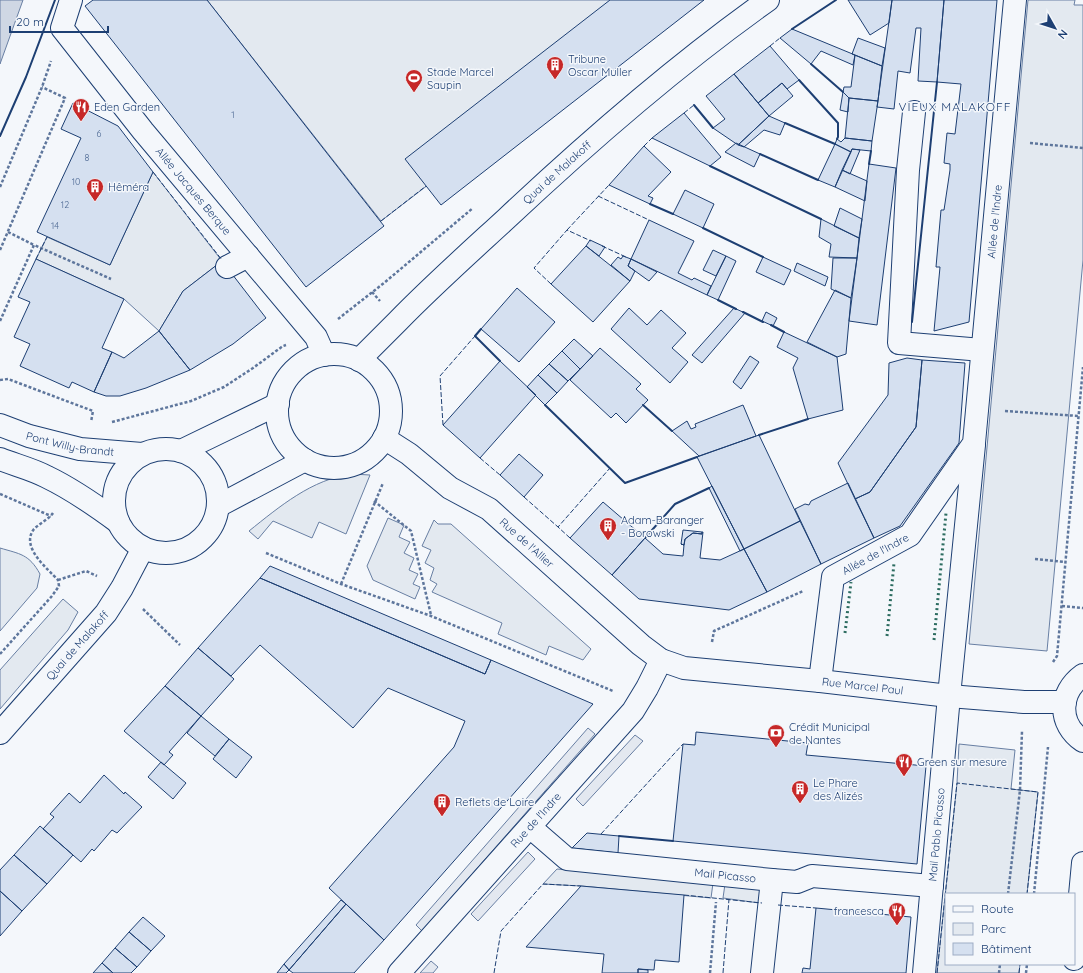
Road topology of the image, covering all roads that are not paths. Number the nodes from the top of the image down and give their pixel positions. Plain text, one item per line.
1 (71, 0) edge
2 (768, 0) edge
3 (1015, 0) edge
4 (914, 112) dead end
5 (243, 250) junction
6 (227, 267) dead end
7 (320, 346) junction
8 (982, 350) junction
9 (359, 360) junction
10 (278, 404) junction
11 (0, 425) edge
12 (384, 438) junction
13 (974, 443) junction
14 (181, 451) junction
15 (142, 454) junction
16 (0, 459) edge
17 (305, 460) junction
18 (218, 506) junction
19 (118, 522) junction
20 (143, 548) junction
21 (661, 660) junction
22 (1083, 675) edge
23 (820, 681) junction
24 (949, 696) junction
25 (1065, 702) junction
26 (0, 733) edge
27 (1083, 741) edge
28 (530, 827) junction
29 (1083, 863) edge
30 (772, 880) junction
31 (932, 886) junction
32 (1075, 948) edge
33 (399, 973) edge
34 (762, 973) edge
35 (924, 973) edge

1 - 5 street, Allée Jacques Berque
2 - 9 street, Quai de Malakoff
3 - 8 street, Allée de l'Indre
4 - 8 street
5 - 6 street
5 - 7 street, Allée Jacques Berque
7 - 9 street
7 - 10 street
8 - 13 street, Allée de l'Indre
9 - 12 street
10 - 14 street
10 - 17 street
11 - 15 street, Pont Willy-Brandt
12 - 17 street
12 - 21 street, Rue de l'Allier
13 - 23 street, Allée de l'Indre
13 - 24 street, Allée de l'Indre
14 - 15 street
14 - 18 street
15 - 19 street
16 - 19 street
17 - 18 street
18 - 20 street
19 - 20 street
20 - 26 street, Quai de Malakoff
21 - 23 street, Rue Marcel Paul
21 - 28 street, Rue de l'Indre
22 - 25 street
23 - 24 street, Rue Marcel Paul
24 - 25 street, Rue Marcel Paul
24 - 31 street, Mail Pablo Picasso
25 - 27 street
28 - 30 street, Mail Picasso
28 - 33 street, Rue de l'Indre
29 - 32 street
30 - 31 street, Mail Picasso
30 - 34 street
31 - 35 street, Mail Pablo Picasso

